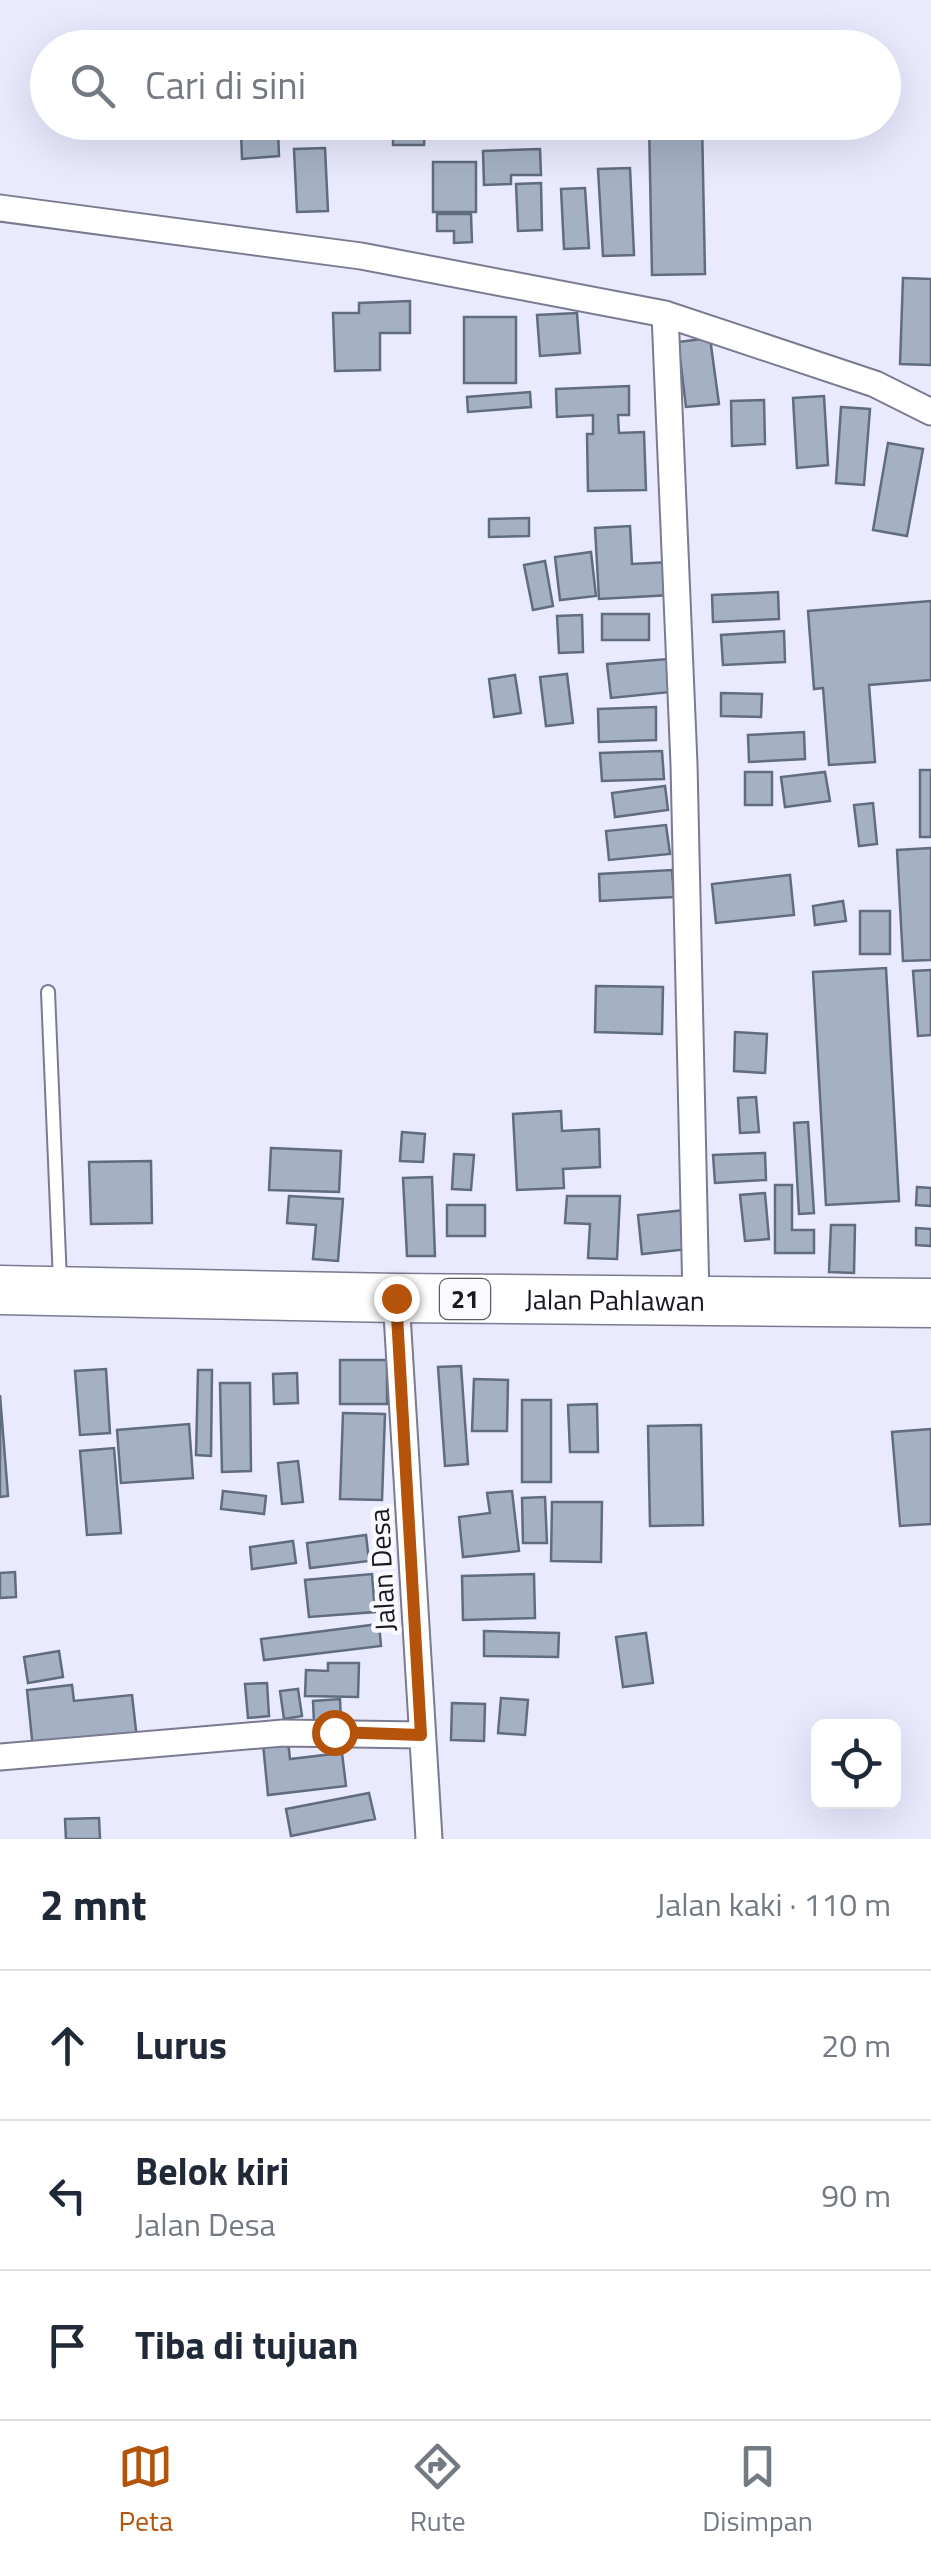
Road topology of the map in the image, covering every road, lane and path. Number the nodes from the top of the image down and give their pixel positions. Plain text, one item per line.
1 (0, 208) edge
2 (665, 314) junction
3 (931, 412) edge
4 (48, 992) dead end
5 (0, 1290) edge
6 (60, 1290) junction
7 (396, 1298) junction
8 (696, 1300) junction
9 (931, 1303) edge
10 (421, 1735) junction
11 (0, 1757) edge
12 (429, 1839) edge

1 - 2 street
2 - 3 street
2 - 8 street
4 - 6 lane
5 - 6 highway, Jalan Pahlawan / 21
6 - 7 highway, Jalan Pahlawan / 21
7 - 8 highway, Jalan Pahlawan / 21
7 - 10 street, Jalan Desa
8 - 9 highway, Jalan Pahlawan / 21
10 - 11 street
10 - 12 street, Jalan Desa

